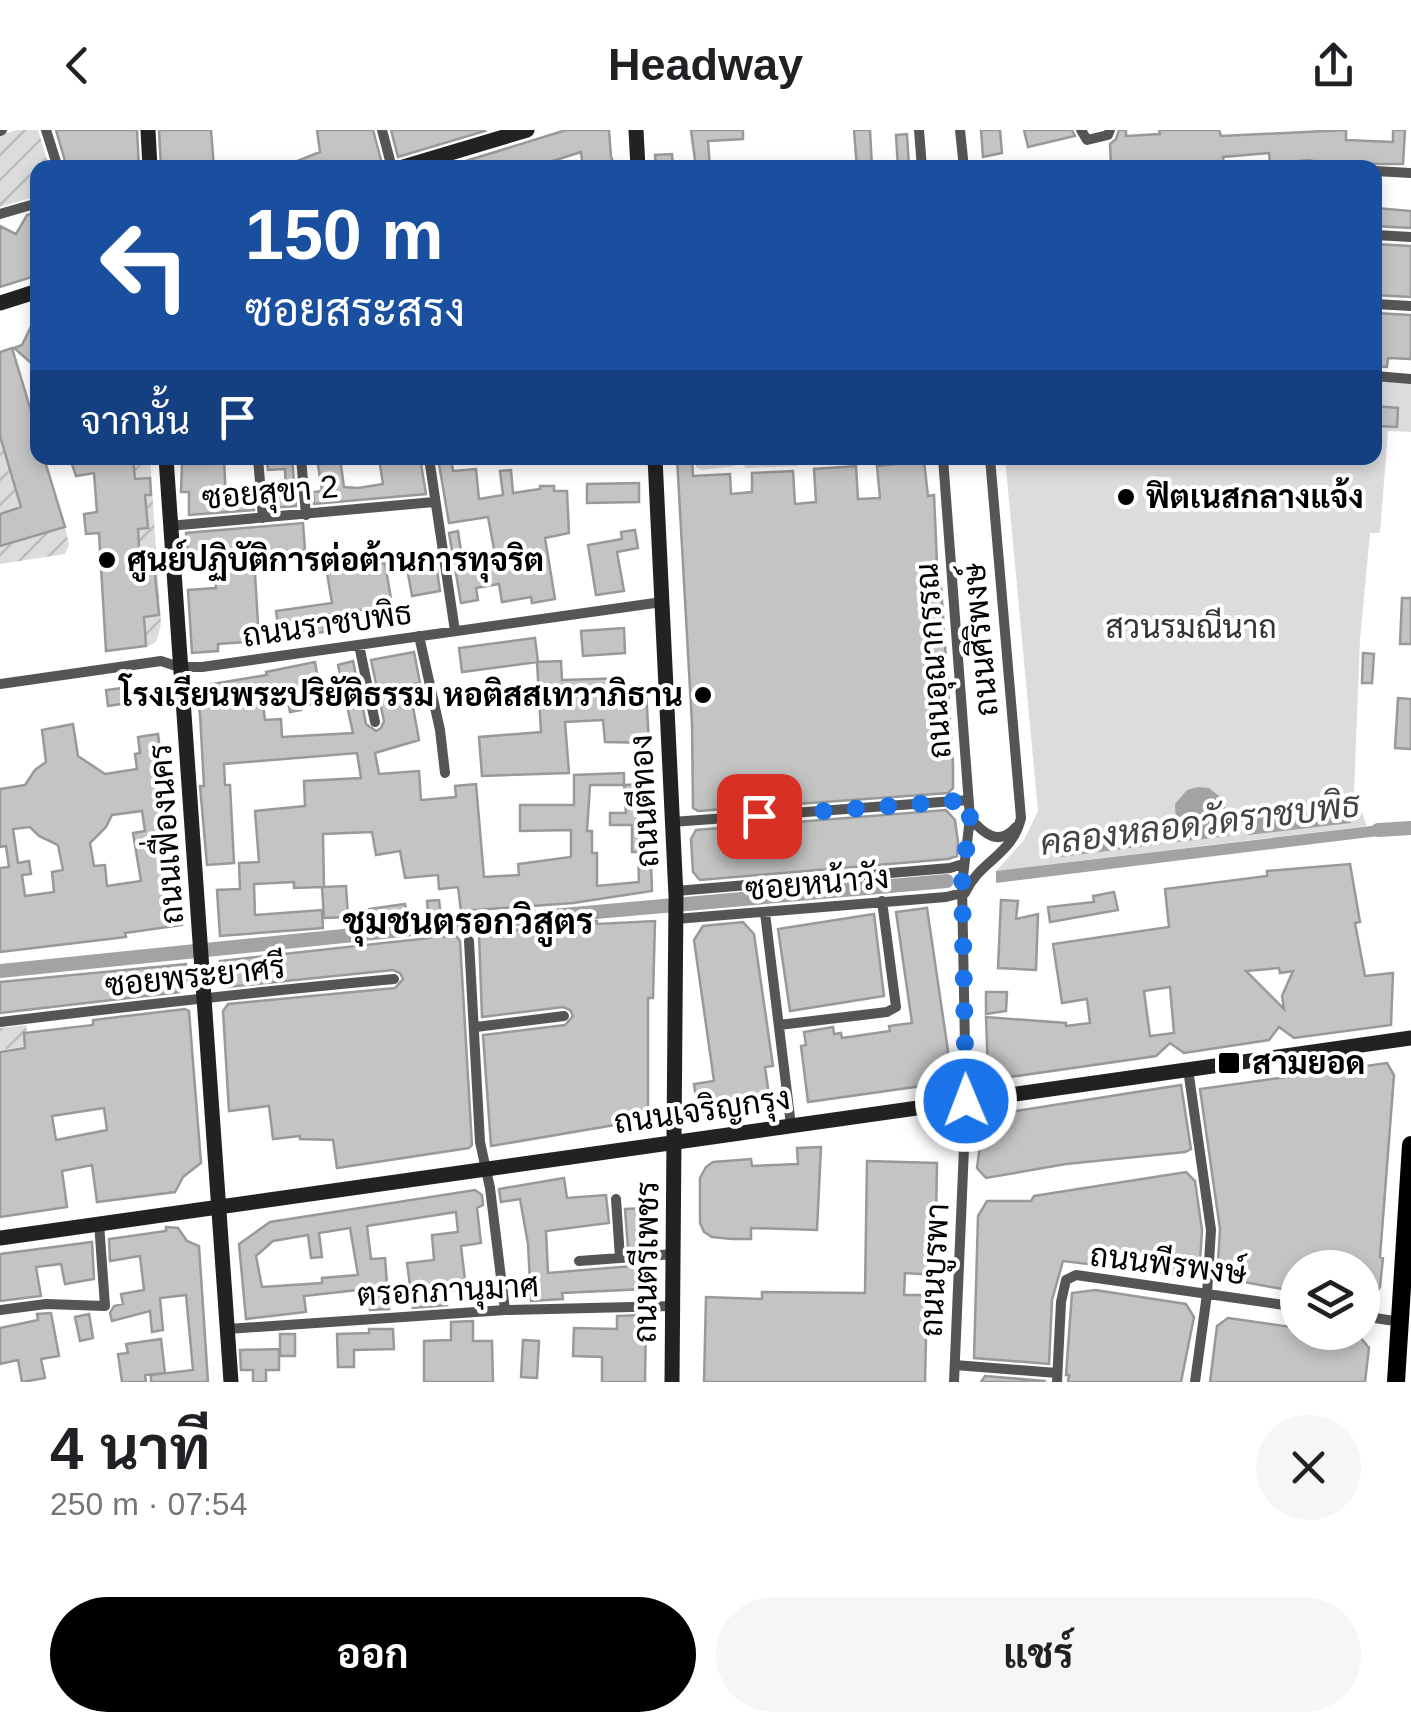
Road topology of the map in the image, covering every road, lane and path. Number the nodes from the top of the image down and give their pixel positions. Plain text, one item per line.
1 (46, 130) edge
2 (148, 130) edge
3 (382, 130) edge
4 (636, 130) edge
5 (919, 130) edge
6 (960, 130) edge
7 (1081, 130) edge
8 (1110, 130) edge
9 (517, 132) edge
10 (55, 160) edge
11 (150, 160) edge
12 (390, 160) edge
13 (426, 160) edge
14 (638, 160) edge
15 (921, 160) edge
16 (963, 160) edge
17 (1382, 171) edge
18 (1411, 173) edge
19 (30, 206) edge
20 (0, 214) edge
21 (1382, 235) edge
22 (1411, 237) edge
23 (30, 294) edge
24 (0, 303) edge
25 (1382, 304) edge
26 (1411, 306) edge
27 (1382, 377) edge
28 (1411, 379) edge
29 (166, 465) edge
30 (259, 465) edge
31 (302, 465) edge
32 (430, 465) edge
33 (655, 465) edge
34 (944, 465) edge
35 (991, 465) edge
36 (434, 502) junction
37 (306, 515) junction
38 (263, 518) junction
39 (169, 526) junction
40 (662, 602) junction
41 (455, 631) junction
42 (420, 636) junction
43 (359, 645) junction
44 (179, 667) junction
45 (0, 684) edge
46 (375, 722) dead end
47 (445, 773) dead end
48 (968, 800) junction
49 (970, 818) junction
50 (1022, 818) junction
51 (672, 822) junction
52 (963, 864) junction
53 (676, 893) junction
54 (962, 896) junction
55 (882, 901) junction
56 (765, 913) junction
57 (676, 916) junction
58 (469, 941) dead end
59 (394, 979) dead end
60 (204, 997) junction
61 (564, 1016) dead end
62 (0, 1022) edge
63 (779, 1026) junction
64 (476, 1027) junction
65 (1411, 1038) edge
66 (1188, 1069) junction
67 (966, 1101) junction
68 (791, 1126) junction
69 (675, 1142) junction
70 (1411, 1145) edge
71 (486, 1168) junction
72 (616, 1199) dead end
73 (219, 1206) junction
74 (99, 1224) junction
75 (0, 1238) edge
76 (674, 1254) junction
77 (620, 1258) junction
78 (579, 1261) dead end
79 (1207, 1294) junction
80 (1280, 1304) edge
81 (673, 1306) junction
82 (0, 1310) edge
83 (505, 1310) junction
84 (1380, 1319) edge
85 (1402, 1322) junction
86 (227, 1329) junction
87 (955, 1366) junction
88 (1057, 1378) edge
89 (230, 1382) edge
90 (672, 1382) edge
91 (954, 1382) edge
92 (1195, 1382) edge
93 (1396, 1382) edge

1 - 10 street
2 - 11 main road
3 - 12 street
4 - 14 main road
5 - 15 street
6 - 16 street
7 - 8 street
9 - 13 main road
17 - 18 street
19 - 20 street
21 - 22 street
23 - 24 main road
25 - 26 street
27 - 28 street
29 - 39 main road, ถนนเฟื่องนคร
30 - 38 street
31 - 37 street
32 - 36 street
33 - 40 main road, ถนนตีทอง
34 - 48 street, ถนนอุณากรรณ
35 - 50 street, ถนนศิริพงษ์
36 - 37 street, ซอยสุขา 2
36 - 41 street
37 - 38 street, ซอยสุขา 2
38 - 39 street, ซอยสุขา 2
39 - 44 main road, ถนนเฟื่องนคร
40 - 41 street, ถนนราชบพิธ
40 - 51 main road, ถนนตีทอง
41 - 42 street, ถนนราชบพิธ
42 - 43 street, ถนนราชบพิธ
42 - 47 street
43 - 44 street, ถนนราชบพิธ
43 - 46 street
44 - 45 street, ถนนราชบพิธ
44 - 60 main road, ถนนเฟื่องนคร
48 - 49 street, ถนนอุณากรรณ
48 - 51 street
49 - 50 street
49 - 52 street, ถนนอุณากรรณ
50 - 54 street
51 - 53 main road, ถนนตีทอง
52 - 53 street
52 - 54 street, ถนนอุณากรรณ
53 - 57 main road, ถนนตีทอง
54 - 55 street, ซอยหน้าวัง
54 - 67 street, ถนนอุณากรรณ
55 - 56 street, ซอยหน้าวัง
55 - 63 street
56 - 57 street, ซอยหน้าวัง
56 - 63 street
57 - 69 main road, ถนนตีทอง
58 - 64 street
59 - 60 street, ซอยพระยาศรี
60 - 62 street, ซอยพระยาศรี
60 - 73 main road, ถนนเฟื่องนคร
61 - 64 street
63 - 68 street
64 - 71 street
65 - 66 main road, ถนนเจริญกรุง
66 - 67 main road, ถนนเจริญกรุง
66 - 79 street
67 - 68 main road, ถนนเจริญกรุง
67 - 87 street, ถนนบูรพา
68 - 69 main road, ถนนเจริญกรุง
69 - 71 main road, ถนนเจริญกรุง
69 - 76 main road, ถนนตรีเพชร
70 - 85 main road
71 - 73 main road, ถนนเจริญกรุง
71 - 83 street
72 - 77 street
73 - 74 main road, ถนนเจริญกรุง
73 - 86 main road, ถนนเฟื่องนคร
74 - 75 main road, ถนนเจริญกรุง
74 - 82 street
76 - 77 street
76 - 81 main road, ถนนตรีเพชร
77 - 78 street
79 - 80 street, ถนนพีรพงษ์
79 - 88 street, ถนนพีรพงษ์
79 - 92 street
81 - 83 street, ตรอกภานุมาศ
81 - 90 main road, ถนนตรีเพชร
83 - 86 street, ตรอกภานุมาศ
84 - 85 street
85 - 93 main road
86 - 89 main road, ถนนเฟื่องนคร
87 - 88 street, ถนนพีรพงษ์
87 - 91 street, ถนนบูรพา

